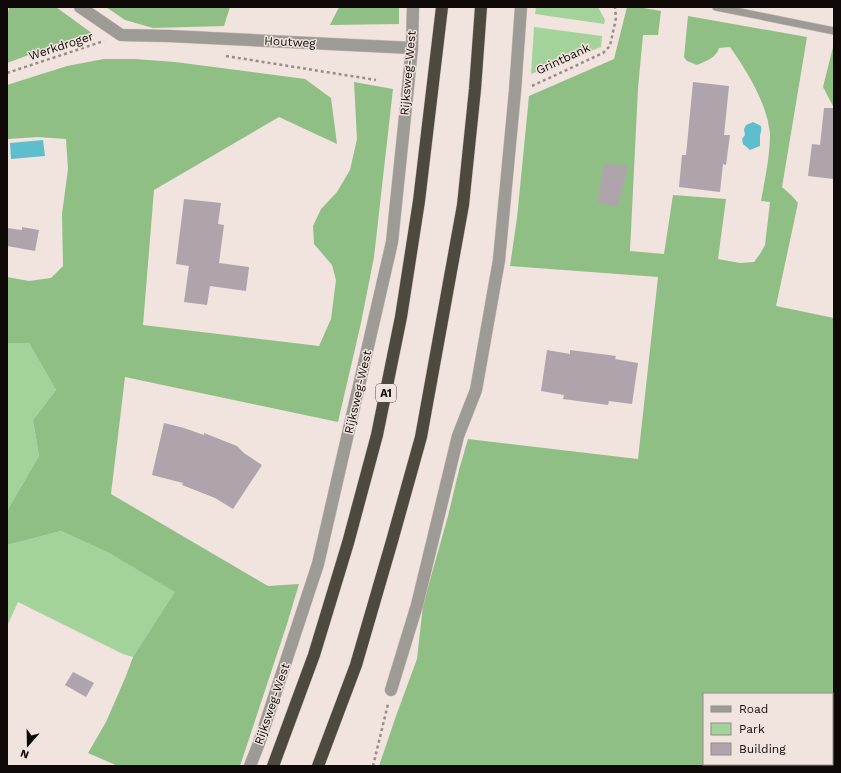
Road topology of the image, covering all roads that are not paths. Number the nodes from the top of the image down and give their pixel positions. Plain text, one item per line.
1 (80, 7) edge
2 (413, 7) edge
3 (442, 7) edge
4 (481, 7) edge
5 (521, 7) edge
6 (716, 7) edge
7 (834, 31) edge
8 (412, 48) junction
9 (391, 690) road end
10 (250, 766) edge
11 (273, 766) edge
12 (318, 766) edge

1 - 8 street, Houtweg
2 - 8 street, Rijksweg-West
3 - 11 highway, A1
4 - 12 highway
5 - 9 street
6 - 7 lane
8 - 10 street, Rijksweg-West

